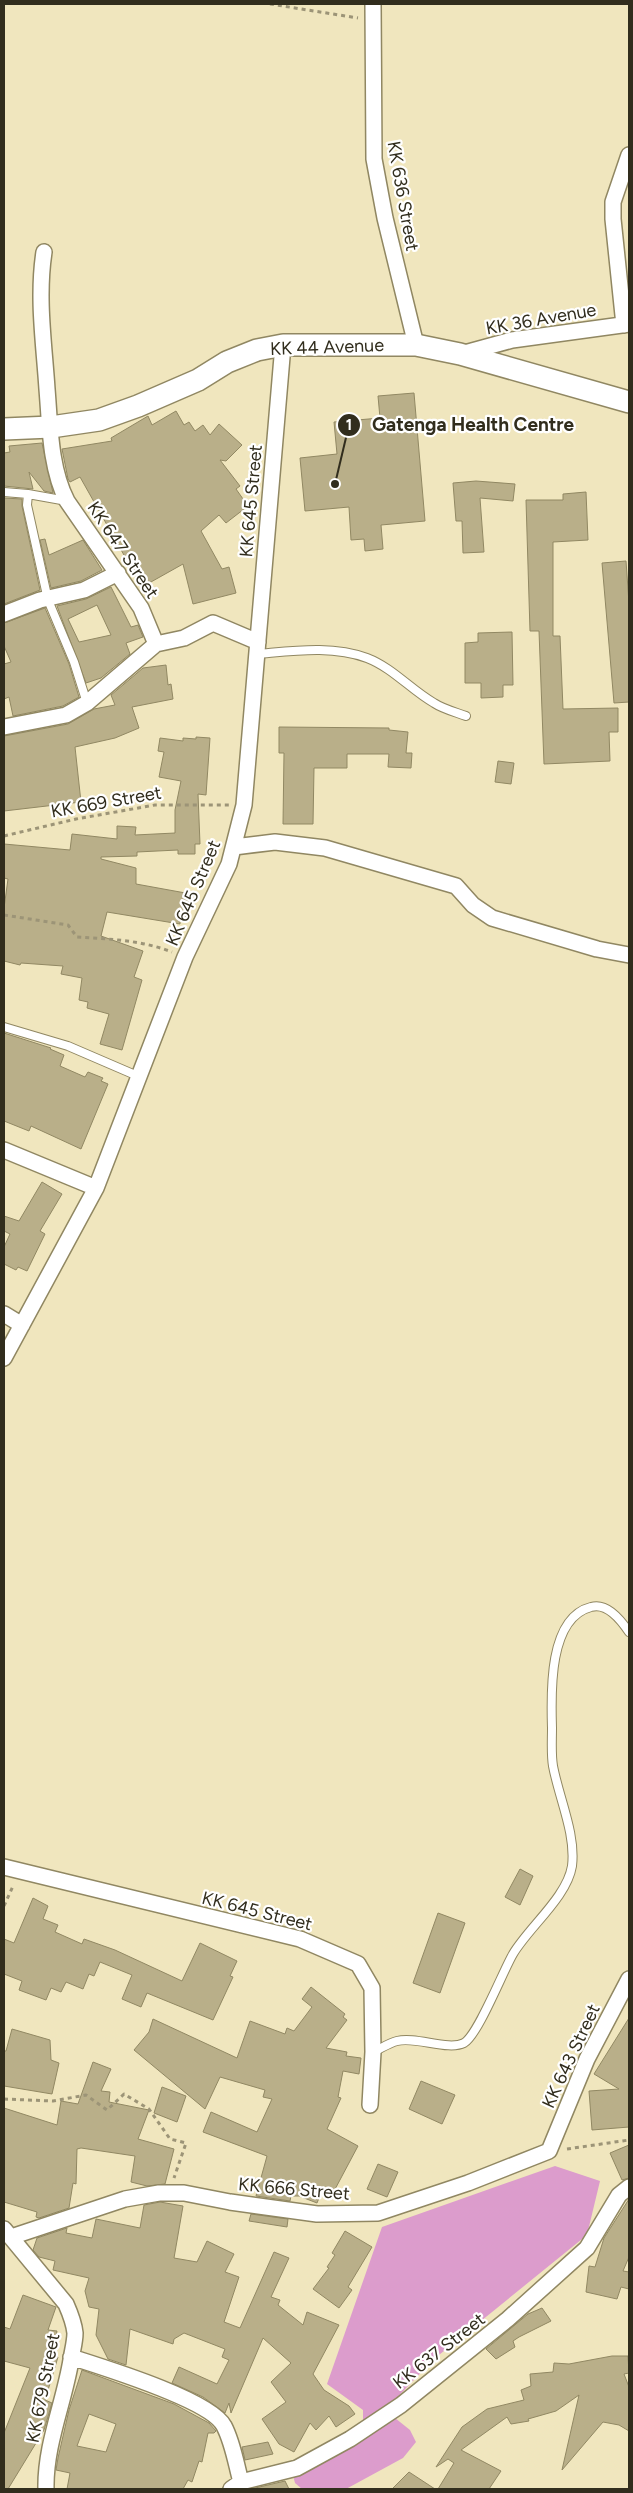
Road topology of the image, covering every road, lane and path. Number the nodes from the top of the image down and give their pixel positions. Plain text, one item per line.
1 (270, 4) edge
2 (373, 4) edge
3 (372, 20) junction
4 (629, 155) edge
5 (44, 252) dead end
6 (626, 324) edge
7 (283, 345) junction
8 (416, 345) junction
9 (460, 354) junction
10 (629, 402) edge
11 (50, 427) junction
12 (4, 429) edge
13 (4, 492) edge
14 (28, 494) junction
15 (67, 501) junction
16 (118, 573) junction
17 (48, 600) junction
18 (4, 614) edge
19 (156, 644) junction
20 (258, 648) junction
21 (87, 703) junction
22 (466, 716) dead end
23 (4, 728) edge
24 (244, 805) junction
25 (4, 836) edge
26 (234, 847) junction
27 (4, 915) edge
28 (629, 955) edge
29 (185, 957) junction
30 (4, 1027) edge
31 (140, 1077) junction
32 (4, 1150) edge
33 (96, 1188) junction
34 (4, 1314) edge
35 (22, 1325) junction
36 (4, 1358) edge
37 (629, 1632) edge
38 (4, 1868) edge
39 (20, 1871) junction
40 (4, 1906) edge
41 (629, 1978) edge
42 (373, 2052) junction
43 (4, 2099) edge
44 (370, 2105) dead end
45 (629, 2140) edge
46 (549, 2151) junction
47 (629, 2187) edge
48 (168, 2193) junction
49 (8, 2233) edge
50 (71, 2357) junction
51 (236, 2486) edge
52 (46, 2489) edge

1 - 3 path
2 - 3 street, KK 636 Street
3 - 8 street, KK 636 Street
4 - 6 street
5 - 11 street, KK 647 Street
6 - 9 street, KK 36 Avenue
7 - 8 main road, KK 44 Avenue
7 - 11 main road, KK 44 Avenue
7 - 20 street, KK 645 Street
8 - 9 main road, KK 44 Avenue
9 - 10 main road, KK 44 Avenue
11 - 12 main road, KK 44 Avenue
11 - 15 street, KK 647 Street
13 - 14 lane
14 - 15 lane
14 - 17 lane
15 - 16 street, KK 647 Street
16 - 17 street
16 - 19 street, KK 647 Street
17 - 18 street
17 - 21 lane
19 - 20 street
19 - 21 street
20 - 22 lane
20 - 24 street, KK 645 Street
21 - 23 street
24 - 25 path, KK 669 Street
24 - 26 street, KK 645 Street
26 - 28 street
26 - 29 street, KK 645 Street
27 - 29 path
29 - 31 street, KK 645 Street
30 - 31 lane
31 - 33 street, KK 645 Street
32 - 33 street
33 - 35 street, KK 645 Street
34 - 35 street
35 - 36 street, KK 645 Street
37 - 42 lane
38 - 39 street, KK 645 Street
39 - 40 path
39 - 42 street, KK 645 Street
41 - 46 street, KK 643 Street
42 - 44 street, KK 645 Street
43 - 48 path
45 - 46 path
46 - 48 street, KK 666 Street
47 - 51 street, KK 637 Street
48 - 49 street, KK 666 Street
49 - 50 street, KK 679 Street
50 - 51 street
50 - 52 street, KK 679 Street

